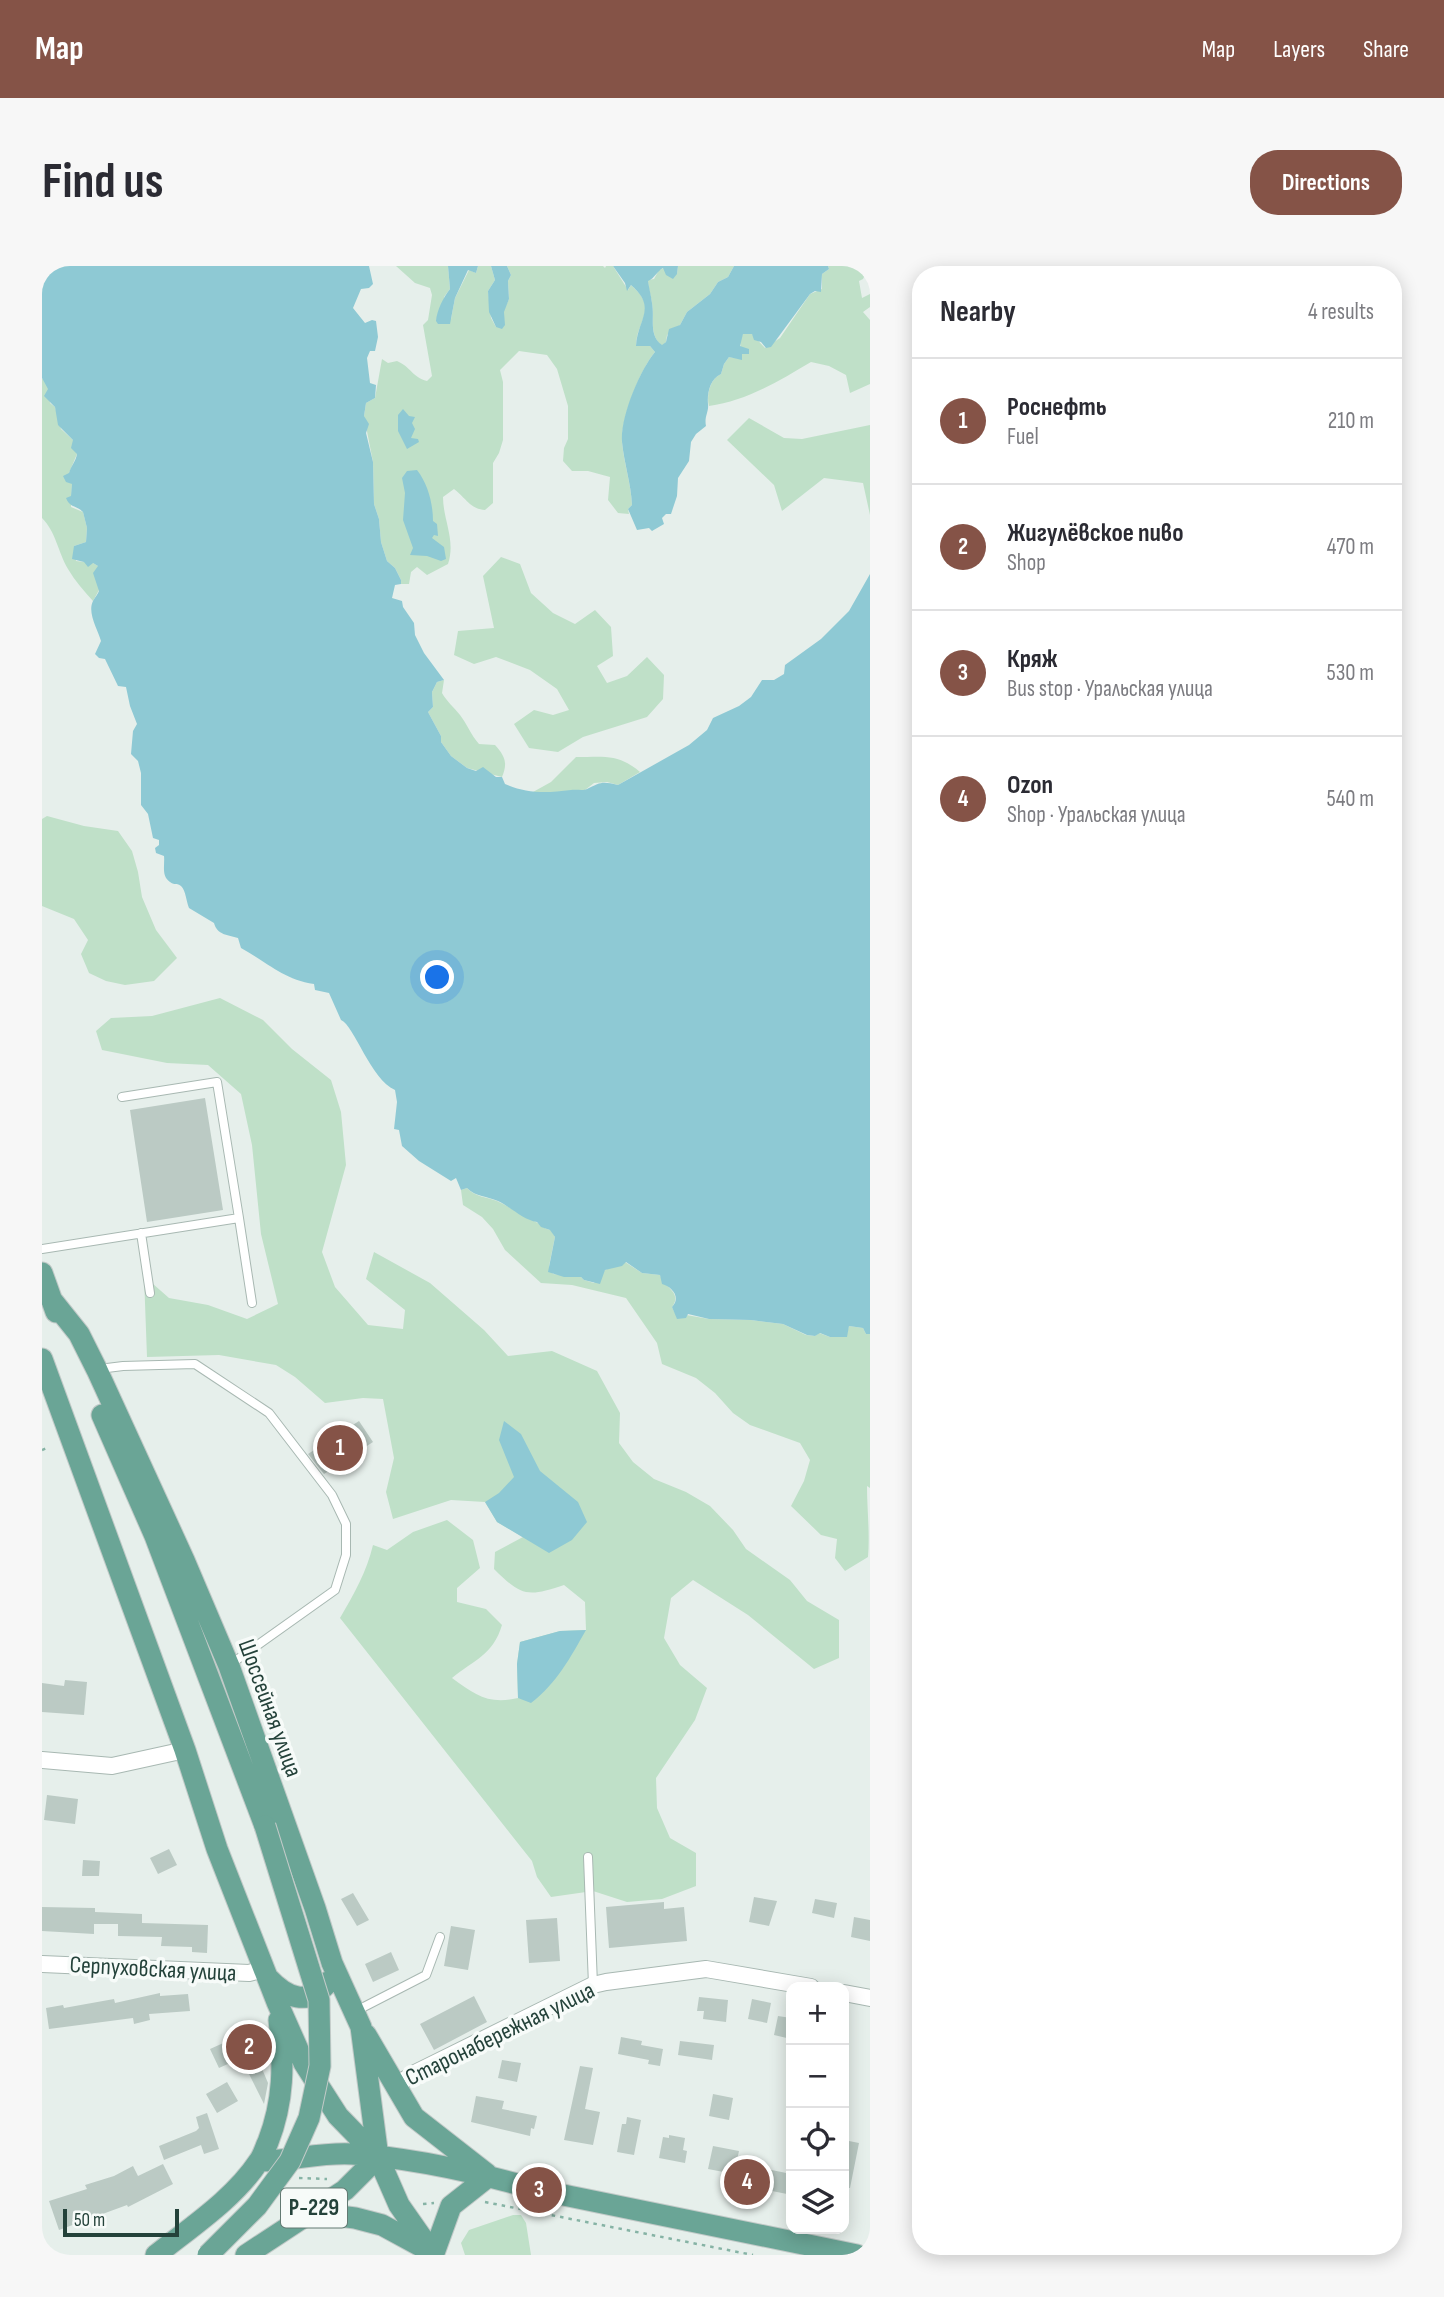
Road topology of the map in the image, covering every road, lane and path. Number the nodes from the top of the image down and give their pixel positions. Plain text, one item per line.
1 (122, 1097) dead end
2 (239, 1218) junction
3 (141, 1233) junction
4 (42, 1249) edge
5 (42, 1273) edge
6 (150, 1293) dead end
7 (51, 1299) junction
8 (252, 1303) dead end
9 (42, 1359) edge
10 (97, 1370) junction
11 (49, 1447) dead end
12 (42, 1450) edge
13 (229, 1666) junction
14 (185, 1750) junction
15 (42, 1760) edge
16 (588, 1857) dead end
17 (440, 1937) dead end
18 (332, 1963) junction
19 (42, 1964) edge
20 (265, 1973) junction
21 (786, 1983) edge
22 (593, 1985) junction
23 (849, 1994) edge
24 (870, 1998) edge
25 (276, 2002) junction
26 (358, 2020) junction
27 (396, 2085) junction
28 (378, 2157) junction
29 (260, 2161) junction
30 (489, 2176) junction
31 (299, 2178) dead end
32 (338, 2179) dead end
33 (220, 2205) junction
34 (475, 2206) dead end
35 (308, 2212) junction
36 (249, 2253) edge
37 (434, 2254) edge
38 (156, 2255) edge
39 (208, 2255) edge
40 (754, 2255) edge
41 (857, 2255) edge

1 - 2 lane
2 - 3 lane
2 - 8 lane
3 - 4 lane
3 - 6 lane
5 - 7 main road, Шоссейная улица
7 - 10 main road, Шоссейная улица
7 - 39 main road, Шоссейная улица, bridge
9 - 14 main road
10 - 13 main road, Шоссейная улица
10 - 13 lane
11 - 12 path
13 - 18 main road, Шоссейная улица
14 - 15 street
14 - 20 main road
16 - 22 lane
17 - 26 lane
18 - 20 main road
18 - 26 main road, Шоссейная улица
19 - 20 street, Серпуховская улица
20 - 25 main road
21 - 22 street, Старонабережная улица
22 - 27 street, Старонабережная улица
23 - 24 street
25 - 28 main road
25 - 29 main road
26 - 27 main road
26 - 28 main road, Шоссейная улица
27 - 30 main road
28 - 29 main road, Р-229
28 - 30 main road
28 - 35 main road, Р-229
28 - 37 main road
29 - 33 main road
30 - 37 main road
30 - 41 main road
31 - 32 path
33 - 36 main road
33 - 38 main road
34 - 40 path
35 - 36 main road, Р-229
35 - 37 main road

